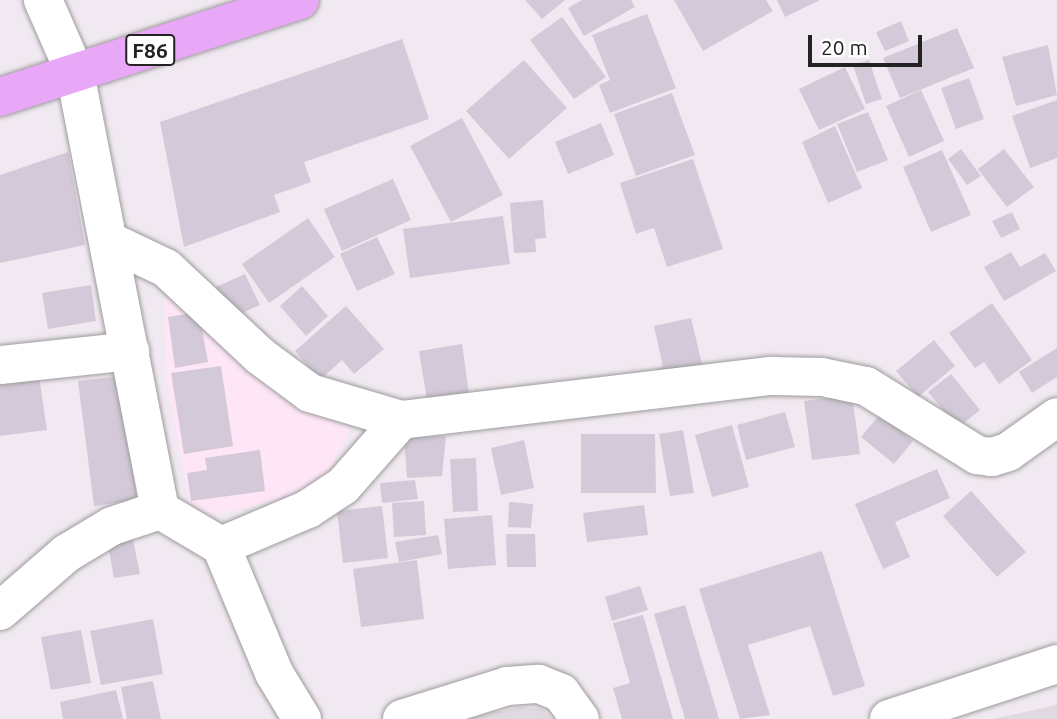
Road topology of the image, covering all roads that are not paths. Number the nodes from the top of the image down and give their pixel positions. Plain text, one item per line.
1 (43, 0) edge
2 (300, 0) edge
3 (75, 73) junction
4 (0, 97) edge
5 (111, 242) junction
6 (130, 351) junction
7 (0, 365) edge
8 (1057, 417) edge
9 (401, 420) junction
10 (160, 510) junction
11 (221, 546) junction
12 (0, 611) edge
13 (1057, 664) edge
14 (302, 719) edge
15 (402, 719) edge
16 (580, 719) edge
17 (889, 719) edge

1 - 3 street
2 - 3 main road, F86
3 - 4 main road, F86
3 - 5 street
5 - 6 street
5 - 9 street
6 - 7 street
6 - 10 street
8 - 9 street
9 - 11 street
10 - 11 street
10 - 12 street
11 - 14 street
13 - 17 street
15 - 16 street

